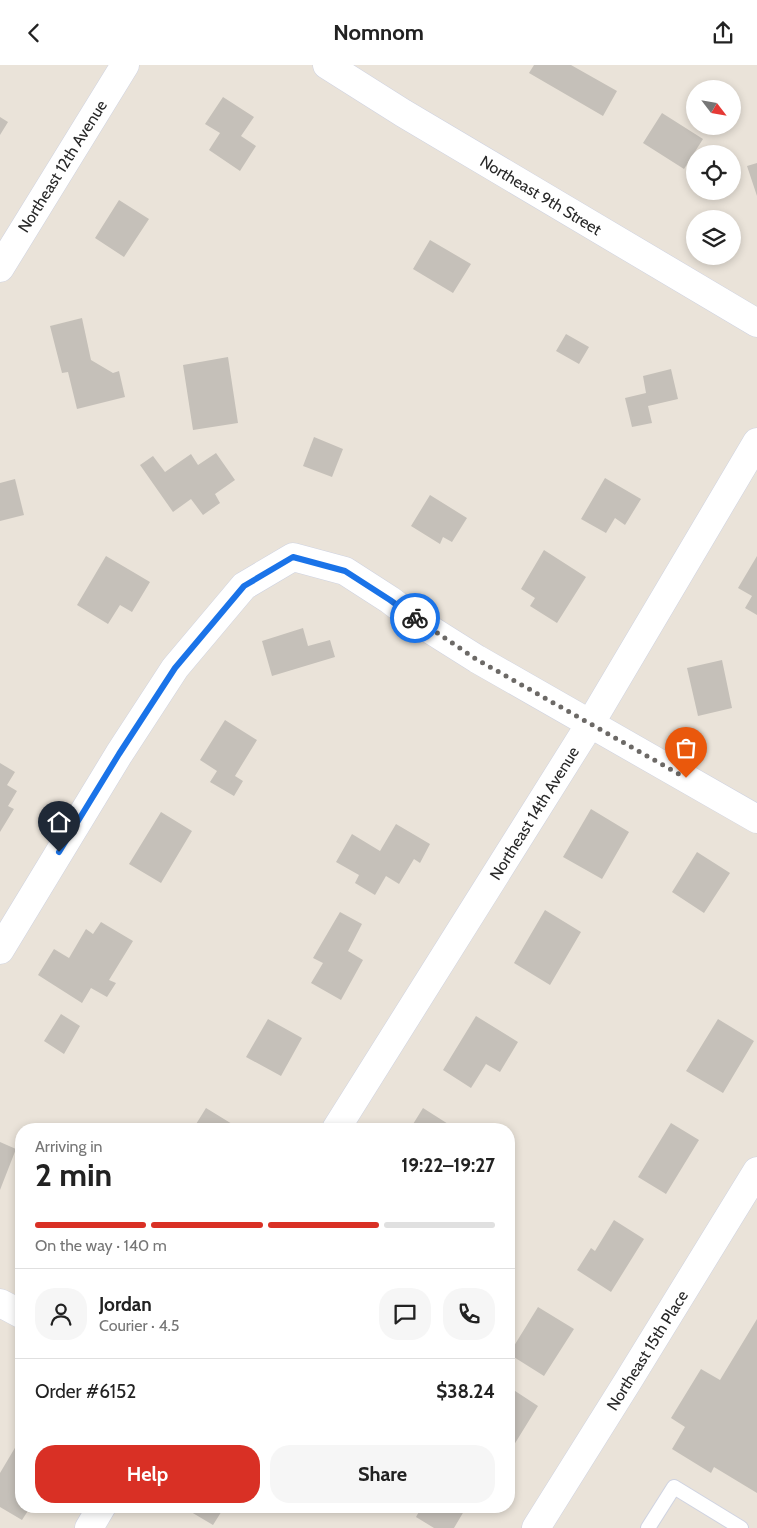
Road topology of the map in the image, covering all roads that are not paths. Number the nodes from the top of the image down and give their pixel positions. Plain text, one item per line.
1 (125, 65) edge
2 (327, 65) edge
3 (0, 268) edge
4 (757, 323) edge
5 (757, 442) edge
6 (590, 724) junction
7 (757, 819) edge
8 (0, 950) edge
9 (340, 1123) edge
10 (757, 1171) edge
11 (0, 1303) edge
12 (15, 1311) edge
13 (98, 1513) edge
14 (90, 1528) edge
15 (536, 1528) edge
16 (648, 1528) edge
17 (741, 1528) edge

1 - 3 street, Northeast 12th Avenue
2 - 4 street, Northeast 9th Street
5 - 6 street, Northeast 14th Avenue
6 - 7 street
6 - 8 street
6 - 9 street, Northeast 14th Avenue
10 - 15 street, Northeast 15th Place
11 - 12 street
13 - 14 street
16 - 17 lane

